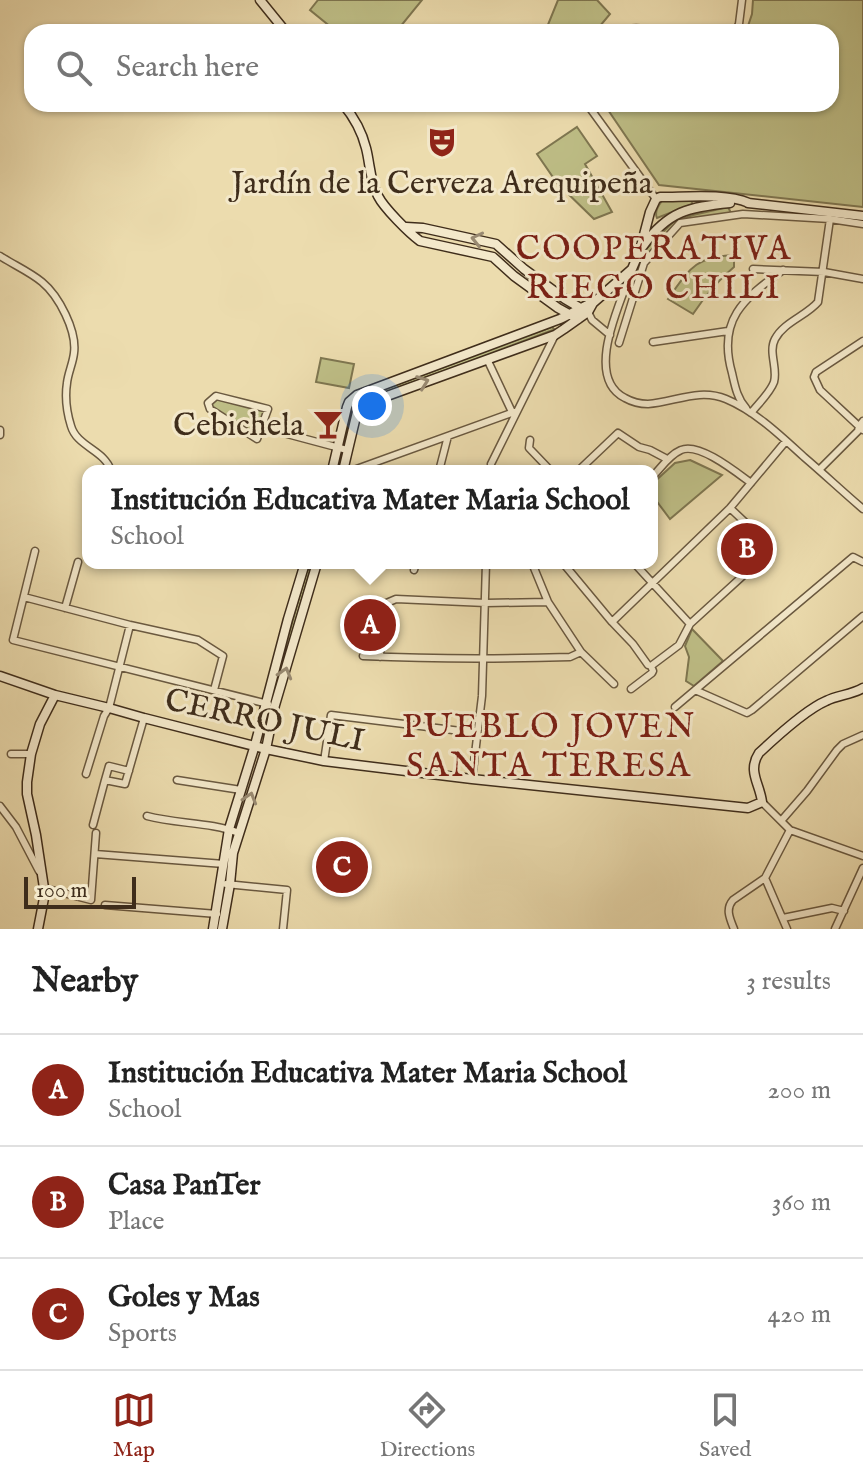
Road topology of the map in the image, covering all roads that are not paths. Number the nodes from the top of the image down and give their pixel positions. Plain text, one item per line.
1 (260, 0) edge
2 (742, 0) edge
3 (280, 24) edge
4 (739, 24) edge
5 (348, 112) edge
6 (593, 112) edge
7 (656, 199) junction
8 (749, 203) junction
9 (863, 216) edge
10 (830, 219) junction
11 (863, 224) edge
12 (406, 227) junction
13 (640, 250) junction
14 (0, 256) edge
15 (632, 269) junction
16 (753, 269) dead end
17 (783, 270) junction
18 (824, 272) junction
19 (863, 279) edge
20 (586, 313) junction
21 (574, 317) junction
22 (728, 331) junction
23 (555, 335) junction
24 (610, 335) junction
25 (863, 341) edge
26 (653, 342) dead end
27 (619, 343) dead end
28 (487, 359) junction
29 (514, 412) junction
30 (751, 413) junction
31 (862, 425) edge
32 (261, 427) junction
33 (448, 436) junction
34 (530, 440) dead end
35 (786, 441) junction
36 (342, 449) junction
37 (667, 459) junction
38 (491, 464) dead end
39 (109, 465) edge
40 (335, 465) edge
41 (343, 465) edge
42 (368, 465) edge
43 (441, 465) edge
44 (545, 465) edge
45 (584, 465) edge
46 (658, 470) edge
47 (819, 470) junction
48 (751, 483) junction
49 (730, 508) junction
50 (863, 509) edge
51 (35, 551) dead end
52 (78, 562) dead end
53 (863, 562) edge
54 (304, 569) edge
55 (314, 569) edge
56 (486, 569) edge
57 (534, 569) edge
58 (568, 569) edge
59 (640, 569) edge
60 (654, 584) junction
61 (24, 597) junction
62 (548, 602) junction
63 (486, 603) junction
64 (65, 608) junction
65 (863, 616) edge
66 (612, 622) junction
67 (690, 624) junction
68 (130, 625) junction
69 (581, 652) junction
70 (363, 656) dead end
71 (380, 657) junction
72 (485, 659) junction
73 (651, 666) junction
74 (119, 667) junction
75 (0, 676) edge
76 (614, 684) dead end
77 (863, 688) edge
78 (631, 689) dead end
79 (214, 690) junction
80 (695, 690) junction
81 (55, 695) junction
82 (270, 704) junction
83 (675, 707) dead end
84 (109, 708) junction
85 (144, 718) junction
86 (477, 733) junction
87 (863, 735) edge
88 (255, 745) junction
89 (266, 749) junction
90 (11, 754) dead end
91 (31, 754) junction
92 (324, 761) junction
93 (129, 771) junction
94 (86, 774) dead end
95 (472, 779) junction
96 (105, 780) junction
97 (177, 780) dead end
98 (241, 790) junction
99 (762, 802) junction
100 (0, 806) edge
101 (147, 816) dead end
102 (781, 821) junction
103 (93, 825) dead end
104 (229, 829) junction
105 (790, 830) junction
106 (96, 833) dead end
107 (239, 833) junction
108 (95, 854) junction
109 (863, 856) edge
110 (224, 864) junction
111 (863, 868) edge
112 (41, 875) junction
113 (765, 878) junction
114 (226, 884) junction
115 (44, 888) junction
116 (105, 905) dead end
117 (844, 911) junction
118 (220, 914) junction
119 (783, 918) junction
120 (38, 929) edge
121 (213, 929) edge
122 (222, 929) edge
123 (283, 929) edge
124 (734, 929) edge
125 (787, 929) edge
126 (835, 929) edge

1 - 3 street
2 - 4 street
5 - 12 street
6 - 7 street
7 - 8 street
7 - 13 street
8 - 9 street
8 - 13 street
10 - 11 street
10 - 18 street
10 - 27 street
20 -> 12 street
12 - 21 street
13 - 15 street
14 - 39 street
15 - 20 street
15 - 24 street
16 - 17 street
17 - 18 street
17 - 22 street
18 - 19 street
18 - 30 street
20 - 21 street
20 - 24 street
21 - 23 street
21 - 36 street
22 - 26 street
22 - 30 street
23 - 28 street
23 - 29 street
24 - 30 street
25 - 31 street
28 - 29 street
36 -> 28 street
29 - 33 street
29 - 38 street
30 - 35 street
31 - 47 street
32 - 32 street
32 - 36 street
33 - 42 street
33 - 43 street
34 - 44 street
35 - 47 street
35 - 48 street
36 - 40 street
36 - 41 street
37 - 45 street
37 - 46 street
37 - 48 street
47 - 50 street
48 - 49 street
49 - 60 street
49 - 67 street
51 - 61 street
52 - 64 street
53 - 80 street
54 - 82 street
82 -> 55 street
56 - 63 street
57 - 62 street
58 - 66 street
59 - 60 street
60 - 66 street
60 - 67 street
61 - 64 street
61 - 74 street
62 - 63 street
62 - 69 street
63 - 71 street
63 - 72 street
64 - 68 street
65 - 80 street
66 - 73 street
67 - 73 street
68 - 74 street
68 - 79 street
69 - 72 street
69 - 76 street
70 - 71 street
71 - 72 street
72 - 86 street
73 - 78 street
74 - 79 street
74 - 84 street
75 - 81 street, CERRO JULI
77 - 99 street
79 - 82 street
80 - 83 street
81 - 84 street, CERRO JULI
81 - 91 street
82 - 88 street
82 - 89 street
84 - 85 street, CERRO JULI
84 - 94 street
85 - 88 street, CERRO JULI
85 - 93 street
86 - 92 street
86 - 95 street
87 - 102 street
88 - 89 street, CERRO JULI
88 - 98 street
89 - 92 street, CERRO JULI
107 -> 89 street
90 - 91 street
91 - 112 street
92 - 95 street, CERRO JULI
93 - 96 street
93 - 96 street
95 - 99 street, CERRO JULI
96 - 103 street
97 - 98 street
98 - 104 street
99 - 102 street
100 - 112 street
101 - 104 street
102 - 105 street
104 - 107 street
104 - 110 street
105 - 109 street
105 - 113 street
106 - 108 street
107 - 114 street
108 - 110 street
108 - 115 street
110 - 114 street
111 - 117 street
112 - 115 street
113 - 119 street
113 - 124 street
114 - 118 street
114 - 123 street
115 - 120 street
116 - 118 street
117 - 119 street
117 - 126 street
118 - 121 street
118 - 122 street
119 - 125 street

